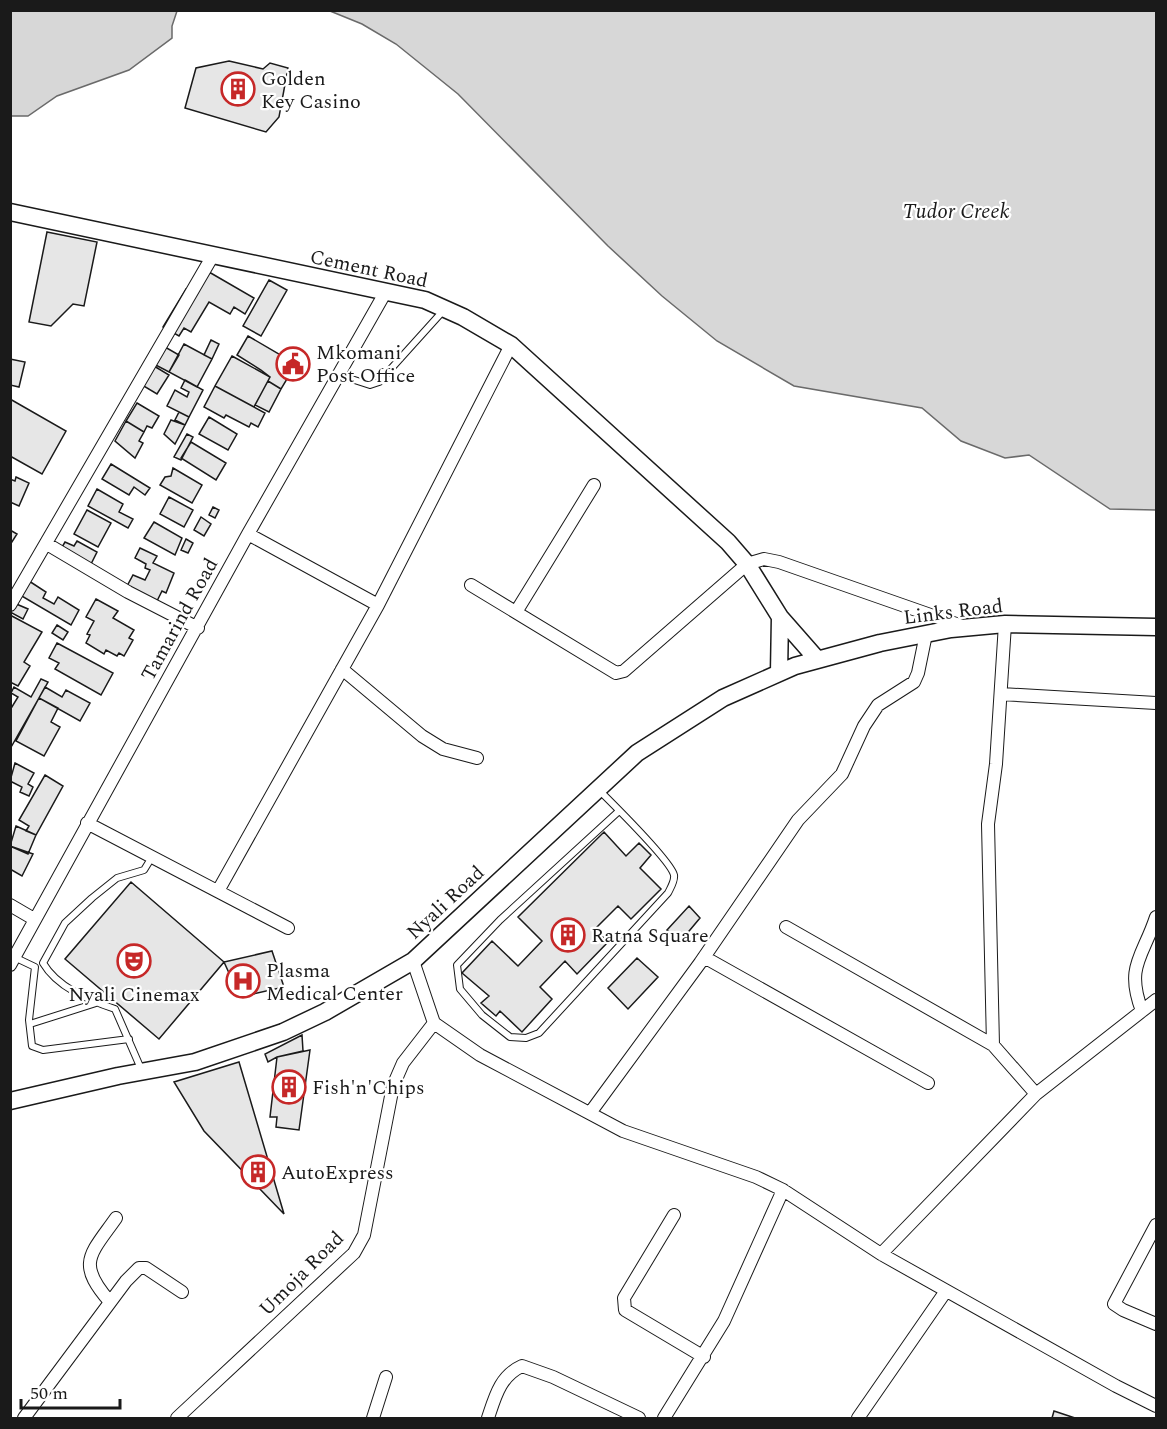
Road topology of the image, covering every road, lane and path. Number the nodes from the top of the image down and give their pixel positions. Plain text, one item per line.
1 (10, 212) edge
2 (212, 257) junction
3 (385, 293) junction
4 (445, 309) junction
5 (511, 345) junction
6 (339, 375) junction
7 (594, 485) dead end
8 (248, 534) junction
9 (48, 544) junction
10 (747, 564) junction
11 (471, 585) dead end
12 (10, 605) edge
13 (378, 605) junction
14 (516, 612) junction
15 (780, 617) junction
16 (1005, 624) junction
17 (1156, 627) edge
18 (198, 628) junction
19 (968, 628) junction
20 (926, 634) junction
21 (816, 658) junction
22 (342, 669) junction
23 (779, 673) junction
24 (761, 680) joint
25 (1001, 694) junction
26 (1156, 703) edge
27 (477, 758) dead end
28 (599, 789) junction
29 (619, 811) junction
30 (87, 823) junction
31 (152, 857) junction
32 (218, 891) junction
33 (10, 905) edge
34 (1156, 917) edge
35 (34, 919) junction
36 (786, 927) dead end
37 (288, 928) dead end
38 (704, 957) junction
39 (413, 960) junction
40 (12, 961) edge
41 (43, 963) junction
42 (35, 967) junction
43 (1156, 1000) edge
44 (96, 1003) junction
45 (1142, 1011) junction
46 (434, 1023) junction
47 (30, 1024) junction
48 (129, 1039) junction
49 (993, 1045) junction
50 (142, 1072) junction
51 (928, 1083) dead end
52 (1036, 1094) junction
53 (10, 1101) edge
54 (590, 1113) junction
55 (783, 1190) junction
56 (674, 1215) dead end
57 (116, 1218) dead end
58 (1156, 1225) edge
59 (1144, 1251) junction
60 (881, 1254) junction
61 (1156, 1256) edge
62 (946, 1291) junction
63 (182, 1292) dead end
64 (110, 1302) junction
65 (1156, 1324) edge
66 (704, 1357) junction
67 (386, 1377) dead end
68 (1156, 1406) edge
69 (24, 1419) edge
70 (177, 1419) edge
71 (373, 1419) edge
72 (488, 1419) edge
73 (639, 1419) edge
74 (664, 1419) edge
75 (858, 1419) edge

1 - 2 main road, Cement Road
2 - 3 main road, Cement Road
2 - 9 street
3 - 4 main road, Cement Road
3 - 6 street, Tamarind Road
4 - 5 main road, Cement Road
4 - 6 lane
5 - 10 main road, Cement Road
5 - 13 street
6 - 8 street, Tamarind Road
7 - 14 street
8 - 13 street
8 - 18 street, Tamarind Road
9 - 12 street
9 - 18 street
10 - 14 street
10 - 15 main road, Cement Road
10 - 19 street
11 - 14 street
13 - 22 street
15 - 21 main road, Cement Road
15 - 23 main road
16 - 17 main road, Links Road
16 - 19 main road, Links Road
16 - 25 street
18 - 30 street, Tamarind Road
19 - 20 main road, Links Road
20 - 21 main road, Links Road
20 - 38 street
21 - 23 main road, Links Road
22 - 27 street
22 - 32 street
23 - 24 main road, Links Road
24 - 28 main road, Nyali Road
25 - 26 street
25 - 49 street
28 - 29 lane
28 - 39 main road, Nyali Road
29 - 29 lane
30 - 31 street
30 - 35 street, Tamarind Road
31 - 32 street
31 - 41 lane
32 - 37 street
33 - 35 street
34 - 45 street
35 - 40 street, Tamarind Road
36 - 49 street
38 - 51 street
38 - 54 street
39 - 46 street
39 - 50 main road, Nyali Road
40 - 42 lane
41 - 42 lane
41 - 44 lane
42 - 47 lane
43 - 45 street
44 - 47 lane
44 - 48 lane
45 - 52 street
46 - 54 street
46 - 70 street, Umoja Road
47 - 48 lane
48 - 50 lane
49 - 52 street
50 - 53 main road, Nyali Road
52 - 60 street
54 - 55 street
55 - 60 street
55 - 66 street
56 - 66 street
57 - 64 street
58 - 59 street
59 - 61 street
59 - 65 street
60 - 62 street
62 - 68 street
62 - 75 street
63 - 64 street
64 - 69 street
66 - 74 street
67 - 71 street
72 - 73 street

